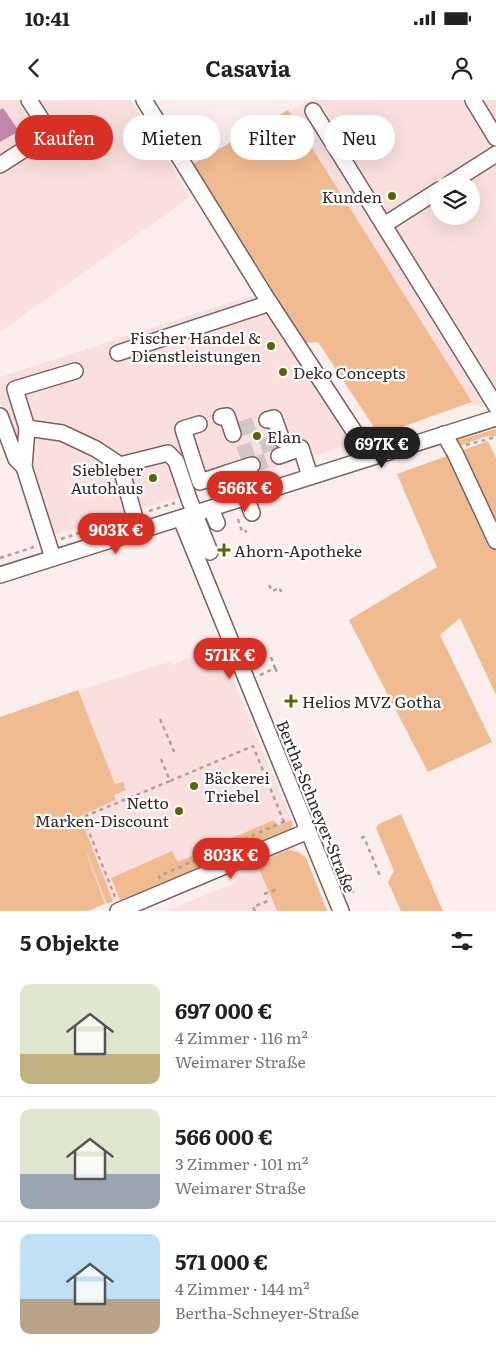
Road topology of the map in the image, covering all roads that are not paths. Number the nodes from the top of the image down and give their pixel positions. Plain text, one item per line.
1 (29, 100) edge
2 (144, 100) edge
3 (473, 100) edge
4 (313, 111) dead end
5 (496, 138) edge
6 (496, 154) edge
7 (0, 165) edge
8 (463, 175) edge
9 (430, 196) edge
10 (384, 225) junction
11 (270, 303) junction
12 (118, 353) dead end
13 (75, 371) dead end
14 (490, 387) edge
15 (496, 406) edge
16 (0, 416) edge
17 (221, 417) dead end
18 (496, 418) edge
19 (267, 420) dead end
20 (200, 424) dead end
21 (27, 428) junction
22 (235, 432) dead end
23 (444, 434) junction
24 (368, 458) junction
25 (245, 464) tunnel mouth
26 (24, 467) junction
27 (122, 467) junction
28 (227, 473) junction
29 (310, 476) junction
30 (239, 504) junction
31 (252, 512) dead end
32 (188, 516) junction
33 (139, 532) junction
34 (496, 541) edge
35 (210, 552) dead end
36 (53, 558) junction
37 (0, 575) edge
38 (308, 831) junction
39 (118, 907) edge
40 (341, 911) edge

1 - 7 street
2 - 11 street
3 - 5 street
4 - 10 street
6 - 8 street
9 - 10 street
10 - 14 street
11 - 12 street
11 - 24 street
13 - 21 street
14 - 15 street
16 - 26 street
17 - 22 street
18 - 23 street
19 - 29 street
20 - 28 street
21 - 26 street
21 - 27 street
23 - 24 street
23 - 34 street
24 - 29 street
25 - 28 street
26 - 36 street
27 - 32 street
27 - 33 street
28 - 30 street
29 - 30 street
30 - 31 street
30 - 32 street
32 - 33 street
32 - 35 street
32 - 38 street, Bertha-Schneyer-Straße
33 - 36 street
36 - 37 street
38 - 39 street
38 - 40 street, Bertha-Schneyer-Straße

